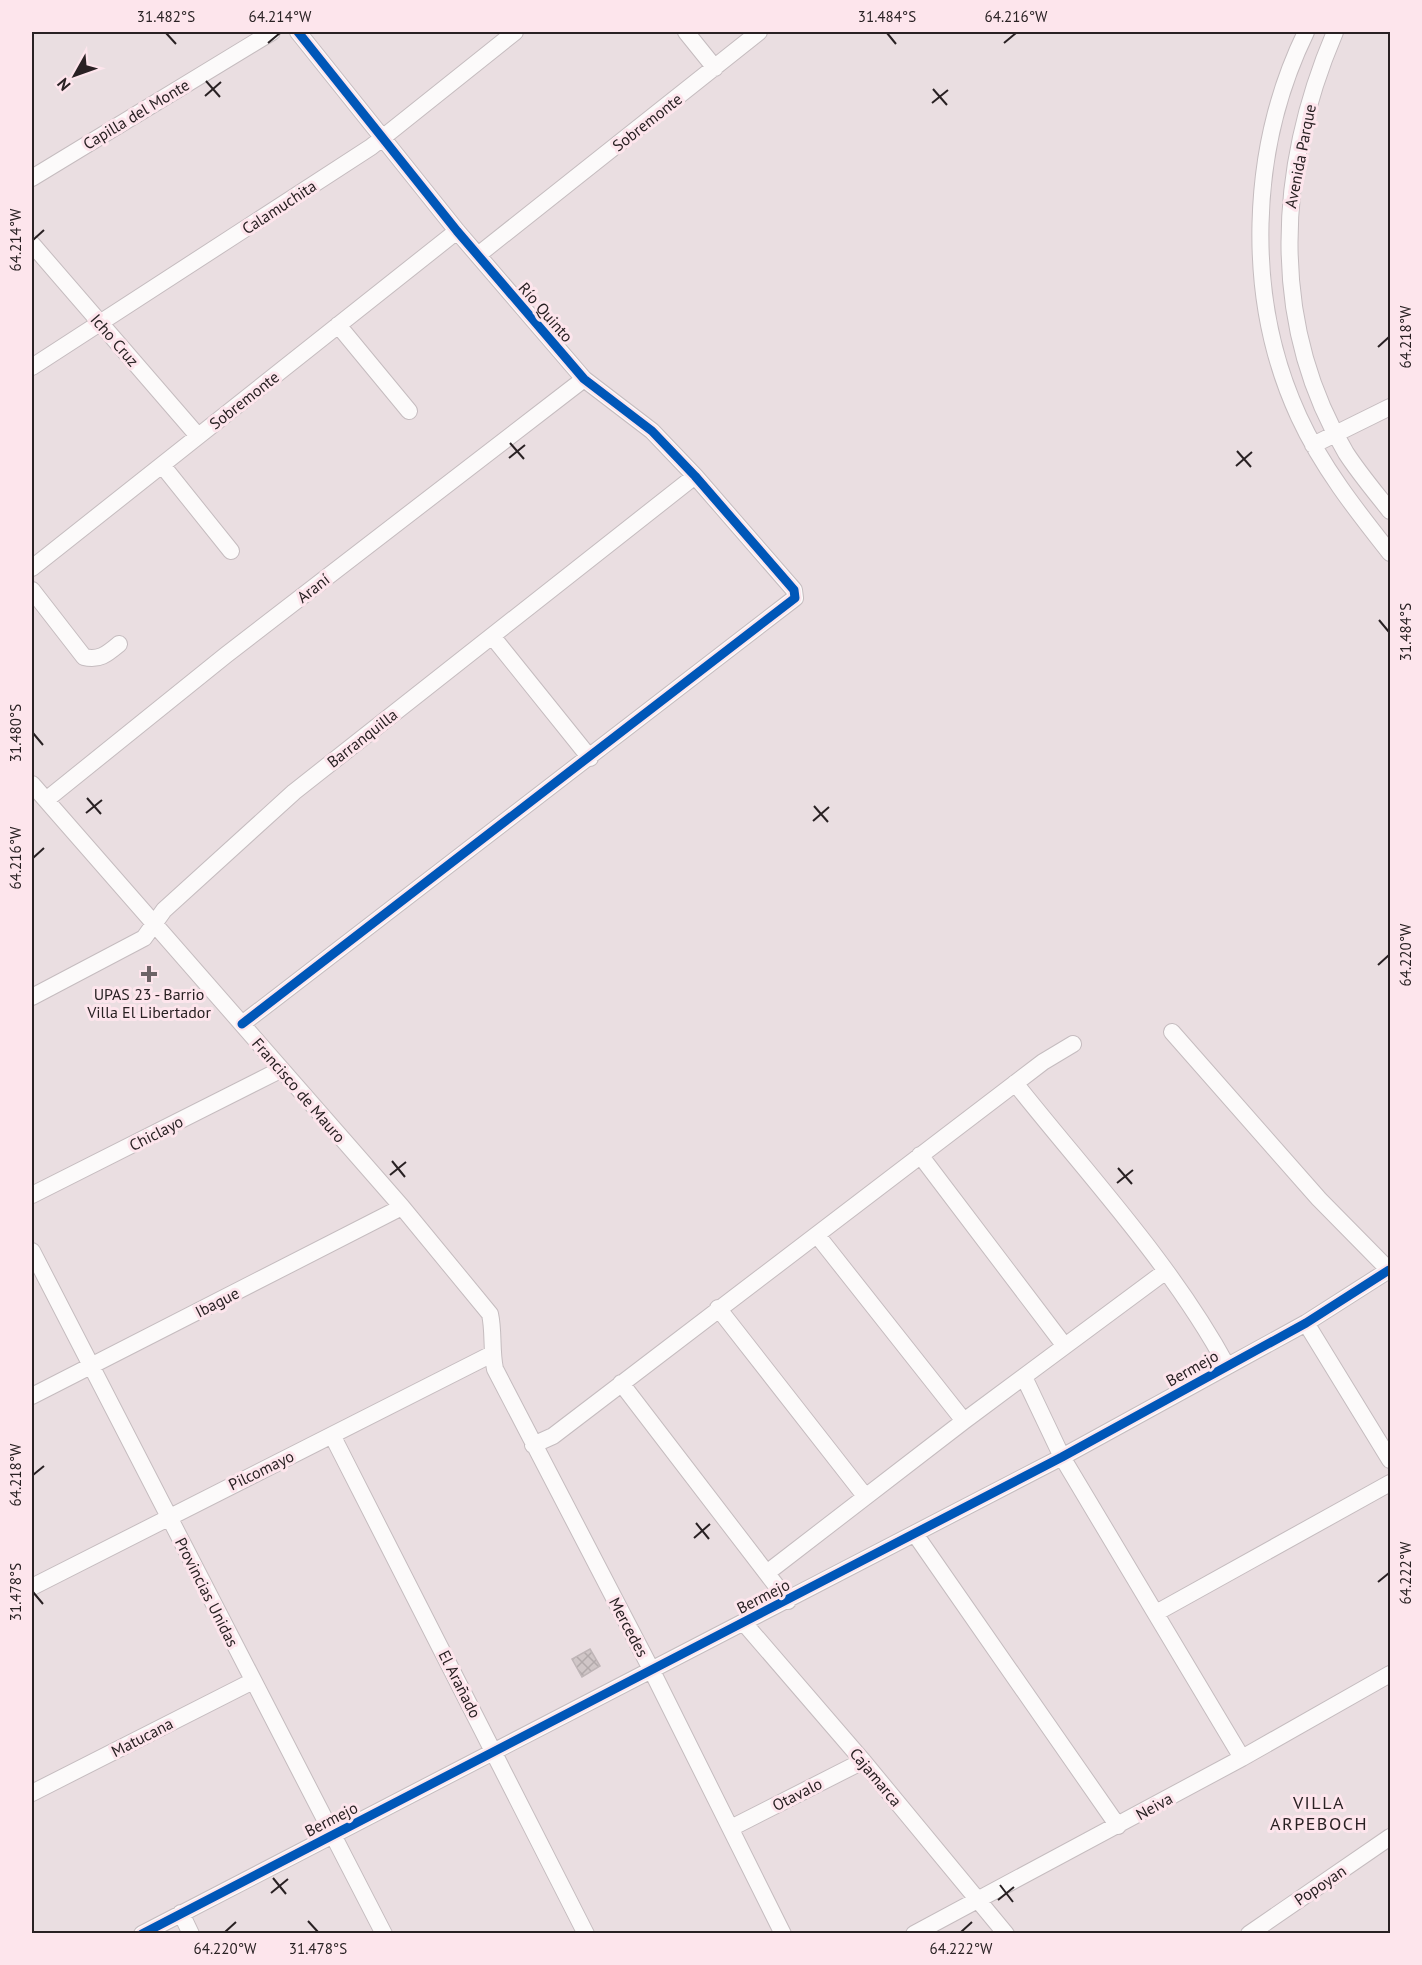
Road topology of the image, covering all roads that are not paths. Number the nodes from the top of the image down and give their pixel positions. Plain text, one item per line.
1 (272, 32) edge
2 (298, 32) edge
3 (515, 32) edge
4 (686, 32) edge
5 (759, 32) edge
6 (1306, 32) edge
7 (1335, 32) edge
8 (715, 68) junction
9 (385, 137) junction
10 (32, 178) edge
11 (457, 231) junction
12 (32, 244) edge
13 (477, 255) junction
14 (99, 321) junction
15 (338, 325) junction
16 (32, 367) edge
17 (584, 379) junction
18 (1390, 407) edge
19 (409, 411) dead end
20 (1335, 433) junction
21 (198, 436) junction
22 (1313, 445) junction
23 (162, 465) junction
24 (695, 476) junction
25 (1390, 511) edge
26 (231, 551) dead end
27 (1390, 553) edge
28 (32, 568) edge
29 (32, 590) edge
30 (492, 636) junction
31 (119, 644) dead end
32 (590, 758) junction
33 (37, 793) edge
34 (154, 925) junction
35 (32, 997) edge
36 (242, 1024) junction
37 (1172, 1032) dead end
38 (1073, 1044) dead end
39 (280, 1070) junction
40 (1015, 1083) junction
41 (920, 1155) junction
42 (32, 1195) edge
43 (402, 1207) junction
44 (817, 1235) junction
45 (32, 1251) edge
46 (1166, 1271) junction
47 (1390, 1271) edge
48 (718, 1308) junction
49 (1306, 1323) junction
50 (1064, 1345) junction
51 (492, 1354) junction
52 (91, 1366) junction
53 (1227, 1366) junction
54 (1024, 1377) junction
55 (621, 1383) junction
56 (32, 1396) edge
57 (963, 1421) junction
58 (332, 1435) junction
59 (533, 1445) junction
60 (1062, 1457) junction
61 (1390, 1460) edge
62 (1390, 1483) edge
63 (865, 1496) junction
64 (168, 1517) junction
65 (915, 1534) junction
66 (768, 1572) junction
67 (32, 1587) edge
68 (788, 1601) junction
69 (1156, 1613) junction
70 (744, 1623) junction
71 (652, 1671) junction
72 (1390, 1674) edge
73 (253, 1682) junction
74 (495, 1751) junction
75 (1242, 1758) junction
76 (863, 1761) junction
77 (32, 1793) edge
78 (1118, 1826) junction
79 (731, 1828) junction
80 (334, 1835) junction
81 (1390, 1837) edge
82 (977, 1901) junction
83 (181, 1913) junction
84 (142, 1934) edge
85 (191, 1934) edge
86 (384, 1934) edge
87 (586, 1934) edge
88 (783, 1934) edge
89 (914, 1934) edge
90 (1006, 1934) edge
91 (1248, 1934) edge

1 - 10 street, Capilla del Monte
2 - 9 street, Río Quinto
3 - 9 street, Calamuchita
4 - 8 street
5 - 8 street, Sobremonte
6 - 22 street
7 - 20 street, Avenida Parque
8 - 13 street, Sobremonte
9 - 11 street, Río Quinto
9 - 14 street, Calamuchita
11 - 13 street, Río Quinto
11 - 15 street, Sobremonte
12 - 14 street, Icho Cruz
13 - 17 street, Río Quinto
14 - 16 street, Calamuchita
14 - 21 street, Icho Cruz
15 - 19 street
15 - 21 street, Sobremonte
17 - 24 street, Río Quinto
17 - 33 street, Araní
18 - 20 street
20 - 22 street
20 - 25 street, Avenida Parque
21 - 23 street, Sobremonte
22 - 27 street
23 - 26 street
23 - 28 street, Sobremonte
24 - 30 street, Barranquilla
24 - 32 street, Río Quinto
29 - 31 street
30 - 32 street
30 - 34 street, Barranquilla
32 - 36 street
33 - 34 street, Francisco de Mauro
34 - 35 street, Barranquilla
34 - 36 street, Francisco de Mauro
36 - 39 street, Francisco de Mauro
37 - 47 street
38 - 40 street
39 - 42 street, Chiclayo
39 - 43 street, Francisco de Mauro
40 - 41 street
40 - 46 street
41 - 44 street
41 - 50 street
43 - 51 street, Francisco de Mauro
43 - 52 street, Ibague
44 - 48 street
44 - 57 street
45 - 52 street, Provincias Unidas
46 - 50 street
46 - 53 street
47 - 49 street, Bermejo
48 - 55 street
48 - 63 street
49 - 53 street, Bermejo
49 - 61 street
50 - 54 street
51 - 58 street, Pilcomayo
51 - 59 street, Mercedes
52 - 56 street, Ibague
52 - 64 street, Provincias Unidas
53 - 60 street, Bermejo
54 - 57 street
54 - 60 street
55 - 59 street
55 - 66 street
57 - 63 street
58 - 64 street, Pilcomayo
58 - 74 street, El Arañado
59 - 71 street, Mercedes
60 - 65 street, Bermejo
60 - 69 street
62 - 69 street
63 - 66 street
64 - 67 street, Pilcomayo
64 - 73 street, Provincias Unidas
65 - 68 street, Bermejo
65 - 78 street
66 - 68 street
68 - 70 street, Bermejo
69 - 75 street
70 - 71 street, Bermejo
70 - 76 street, Cajamarca
71 - 74 street, Bermejo
71 - 79 street, Mercedes
72 - 75 street, Neiva
73 - 77 street, Matucana
73 - 80 street, Provincias Unidas
74 - 80 street, Bermejo
74 - 87 street, El Arañado
75 - 78 street, Neiva
76 - 79 street, Otavalo
76 - 82 street, Cajamarca
78 - 82 street, Neiva
79 - 88 street, Mercedes
80 - 83 street, Bermejo
80 - 86 street, Provincias Unidas
81 - 91 street, Popoyan
82 - 89 street, Neiva
82 - 90 street, Cajamarca
83 - 84 street, Bermejo
83 - 85 street

